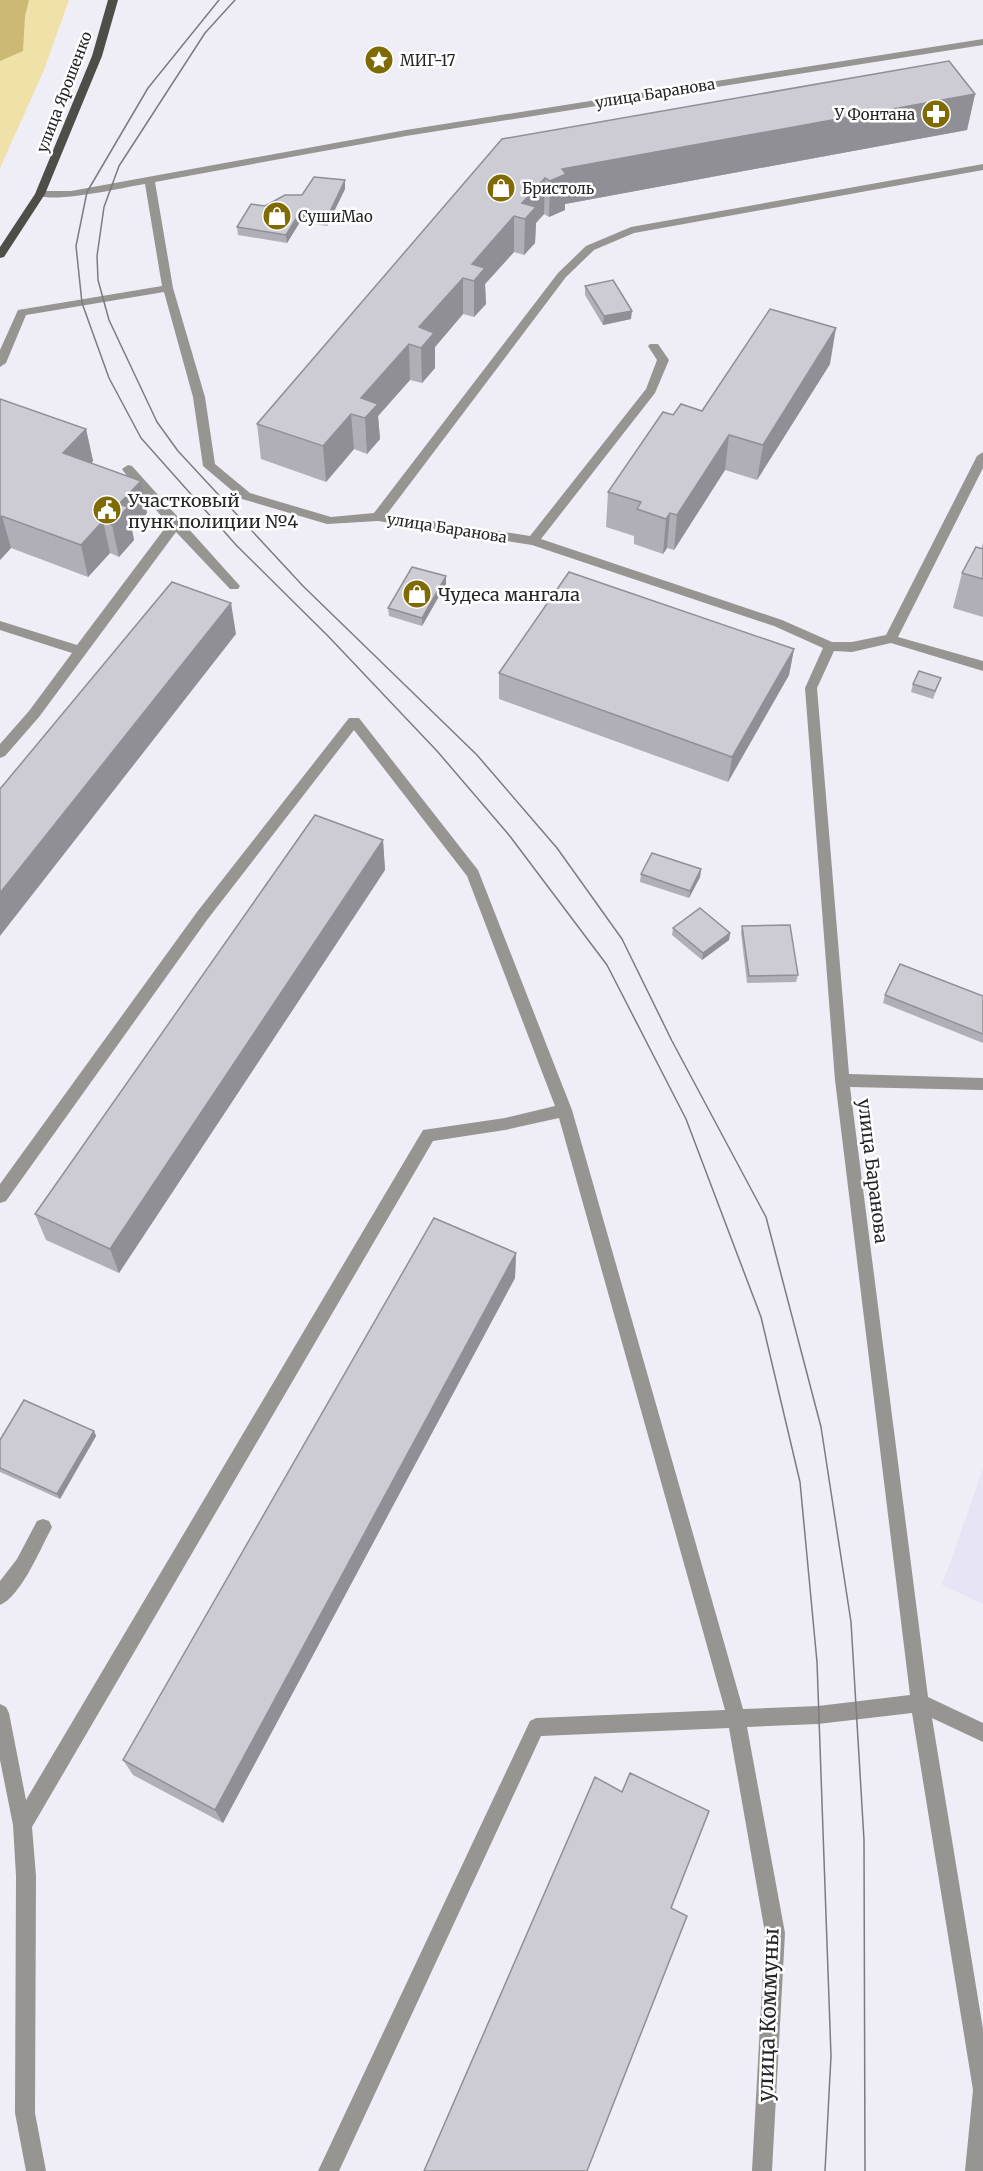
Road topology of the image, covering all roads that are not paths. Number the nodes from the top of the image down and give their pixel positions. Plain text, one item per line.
1 (113, 0) edge
2 (983, 42) edge
3 (983, 167) edge
4 (150, 180) junction
5 (40, 194) junction
6 (0, 255) edge
7 (168, 288) junction
8 (654, 346) dead end
9 (0, 363) edge
10 (983, 456) edge
11 (128, 469) dead end
12 (378, 517) junction
13 (175, 524) junction
14 (533, 541) junction
15 (234, 586) dead end
16 (0, 625) edge
17 (891, 639) junction
18 (830, 646) junction
19 (80, 651) junction
20 (983, 666) edge
21 (0, 753) edge
22 (842, 1080) junction
23 (983, 1084) edge
24 (564, 1110) junction
25 (0, 1196) edge
26 (43, 1527) dead end
27 (0, 1596) edge
28 (920, 1703) junction
29 (0, 1713) edge
30 (736, 1718) junction
31 (983, 1733) edge
32 (22, 1825) junction
33 (983, 2090) edge
34 (36, 2171) edge
35 (328, 2171) edge
36 (762, 2171) edge
37 (975, 2171) edge

1 - 5 main road, улица Ярошенко
2 - 4 street, улица Баранова
3 - 12 street
4 - 5 street, улица Баранова
4 - 7 street, улица Баранова
5 - 6 main road, улица Ярошенко
7 - 9 street
7 - 12 street, улица Баранова
8 - 14 street
10 - 17 street
11 - 13 street
12 - 14 street, улица Баранова
13 - 15 street
13 - 19 street
14 - 18 street, улица Баранова
16 - 19 street
17 - 18 street, улица Баранова
17 - 20 street
18 - 22 street, улица Баранова
19 - 21 street
22 - 23 street
22 - 28 street, улица Баранова
24 - 25 street, улица Коммуны
24 - 30 street, улица Коммуны
24 - 32 street
26 - 27 street
28 - 30 street
28 - 31 street
28 - 33 street
29 - 32 street
30 - 35 street
30 - 36 street, улица Коммуны
32 - 34 street
33 - 37 street

